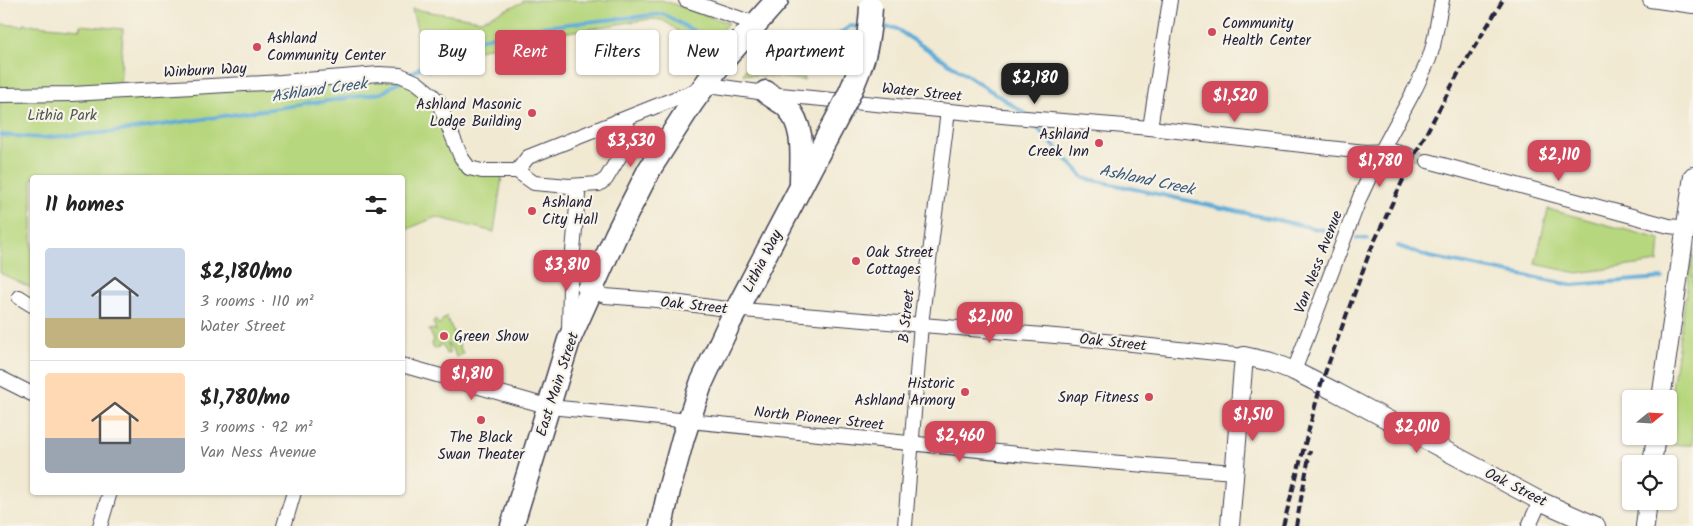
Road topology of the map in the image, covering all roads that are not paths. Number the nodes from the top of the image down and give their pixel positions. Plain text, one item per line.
1 (686, 0) edge
2 (777, 0) edge
3 (1170, 0) edge
4 (1442, 0) edge
5 (1650, 0) edge
6 (871, 3) edge
7 (1693, 6) edge
8 (756, 24) junction
9 (701, 89) junction
10 (766, 92) junction
11 (0, 94) edge
12 (948, 111) junction
13 (617, 121) junction
14 (1150, 128) junction
15 (1381, 152) junction
16 (1408, 155) tunnel mouth
17 (1428, 161) tunnel mouth
18 (517, 171) junction
19 (1693, 176) edge
20 (569, 186) junction
21 (801, 186) junction
22 (1686, 228) junction
23 (572, 268) junction
24 (591, 292) junction
25 (19, 297) dead end
26 (30, 304) edge
27 (737, 309) junction
28 (921, 324) junction
29 (569, 340) junction
30 (1244, 356) junction
31 (405, 366) edge
32 (1294, 371) junction
33 (0, 378) edge
34 (1662, 390) edge
35 (30, 393) edge
36 (550, 408) junction
37 (688, 422) junction
38 (911, 444) junction
39 (1234, 472) junction
40 (109, 495) edge
41 (293, 495) edge
42 (1540, 501) junction
43 (1647, 510) edge
44 (100, 526) edge
45 (284, 526) edge
46 (512, 526) edge
47 (661, 526) edge
48 (905, 526) edge
49 (1230, 526) edge
50 (1529, 526) edge
51 (1596, 526) edge
52 (1645, 526) edge

1 - 8 street
2 - 8 main road, East Main Street
3 - 14 street
4 - 15 street, Van Ness Avenue
5 - 7 street
6 - 21 main road, Lithia Way, bridge
8 - 9 main road, East Main Street
9 - 10 street, Water Street
9 - 13 street, Water Street
9 - 24 main road, East Main Street
10 - 12 street, Water Street
10 - 21 main road
11 - 18 street, Winburn Way
12 - 14 street, Water Street
12 - 28 street, B Street
13 - 18 street, Water Street
13 - 20 street
14 - 15 street, Water Street
15 - 16 street, Water Street
15 - 32 street, Van Ness Avenue
17 - 22 street
18 - 20 street
19 - 22 street
20 - 23 street
21 - 27 main road, Lithia Way
22 - 34 street
23 - 24 street
23 - 29 street
24 - 27 street, Oak Street
24 - 29 main road, East Main Street
25 - 26 street
27 - 28 street, Oak Street
27 - 37 main road, Lithia Way
28 - 30 street, Oak Street
28 - 38 street, B Street
29 - 36 main road, East Main Street
30 - 32 street, Oak Street
30 - 39 street
31 - 36 street, North Pioneer Street
32 - 42 street, Oak Street
33 - 35 street
36 - 37 street, North Pioneer Street
36 - 46 main road, East Main Street
37 - 38 street, North Pioneer Street
37 - 47 main road, Lithia Way
38 - 39 street, North Pioneer Street
38 - 48 street, B Street
39 - 49 street
40 - 44 street
41 - 45 street
42 - 50 street
42 - 51 street, Oak Street
43 - 52 street

